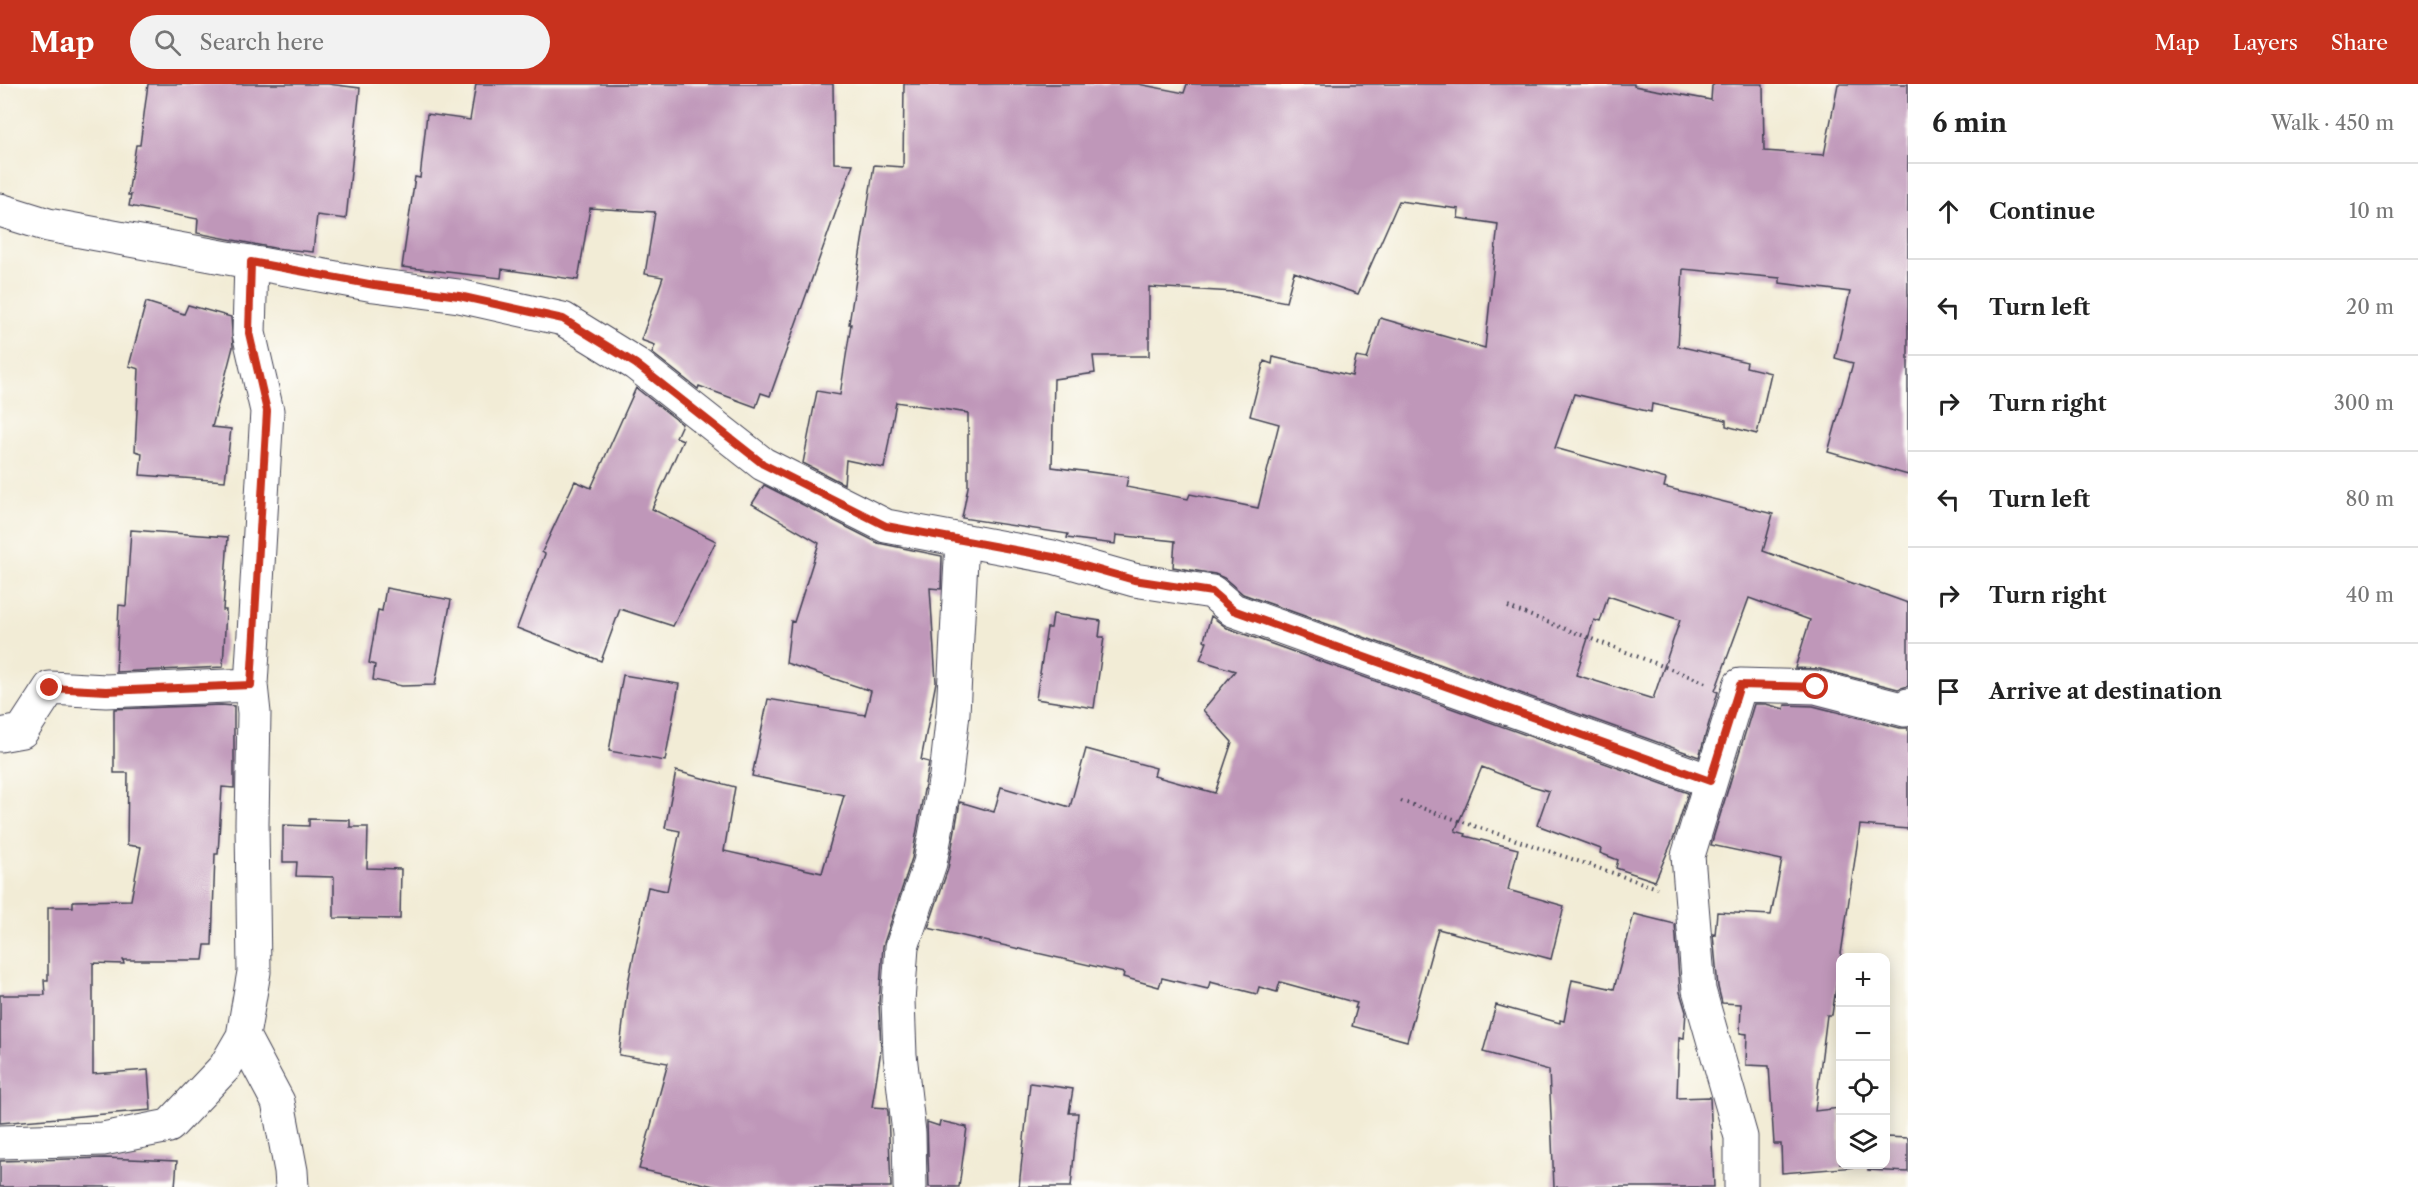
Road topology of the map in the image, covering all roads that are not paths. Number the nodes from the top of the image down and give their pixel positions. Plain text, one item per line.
1 (0, 210) edge
2 (251, 262) junction
3 (962, 541) junction
4 (251, 685) junction
5 (1908, 705) edge
6 (0, 735) edge
7 (1710, 781) junction
8 (243, 1036) junction
9 (0, 1142) edge
10 (292, 1187) edge
11 (910, 1187) edge
12 (1741, 1187) edge

1 - 2 street
2 - 3 street
2 - 4 street
3 - 7 street
3 - 11 street
4 - 6 street
4 - 8 street
5 - 7 street
7 - 12 street
8 - 9 street
8 - 10 street

